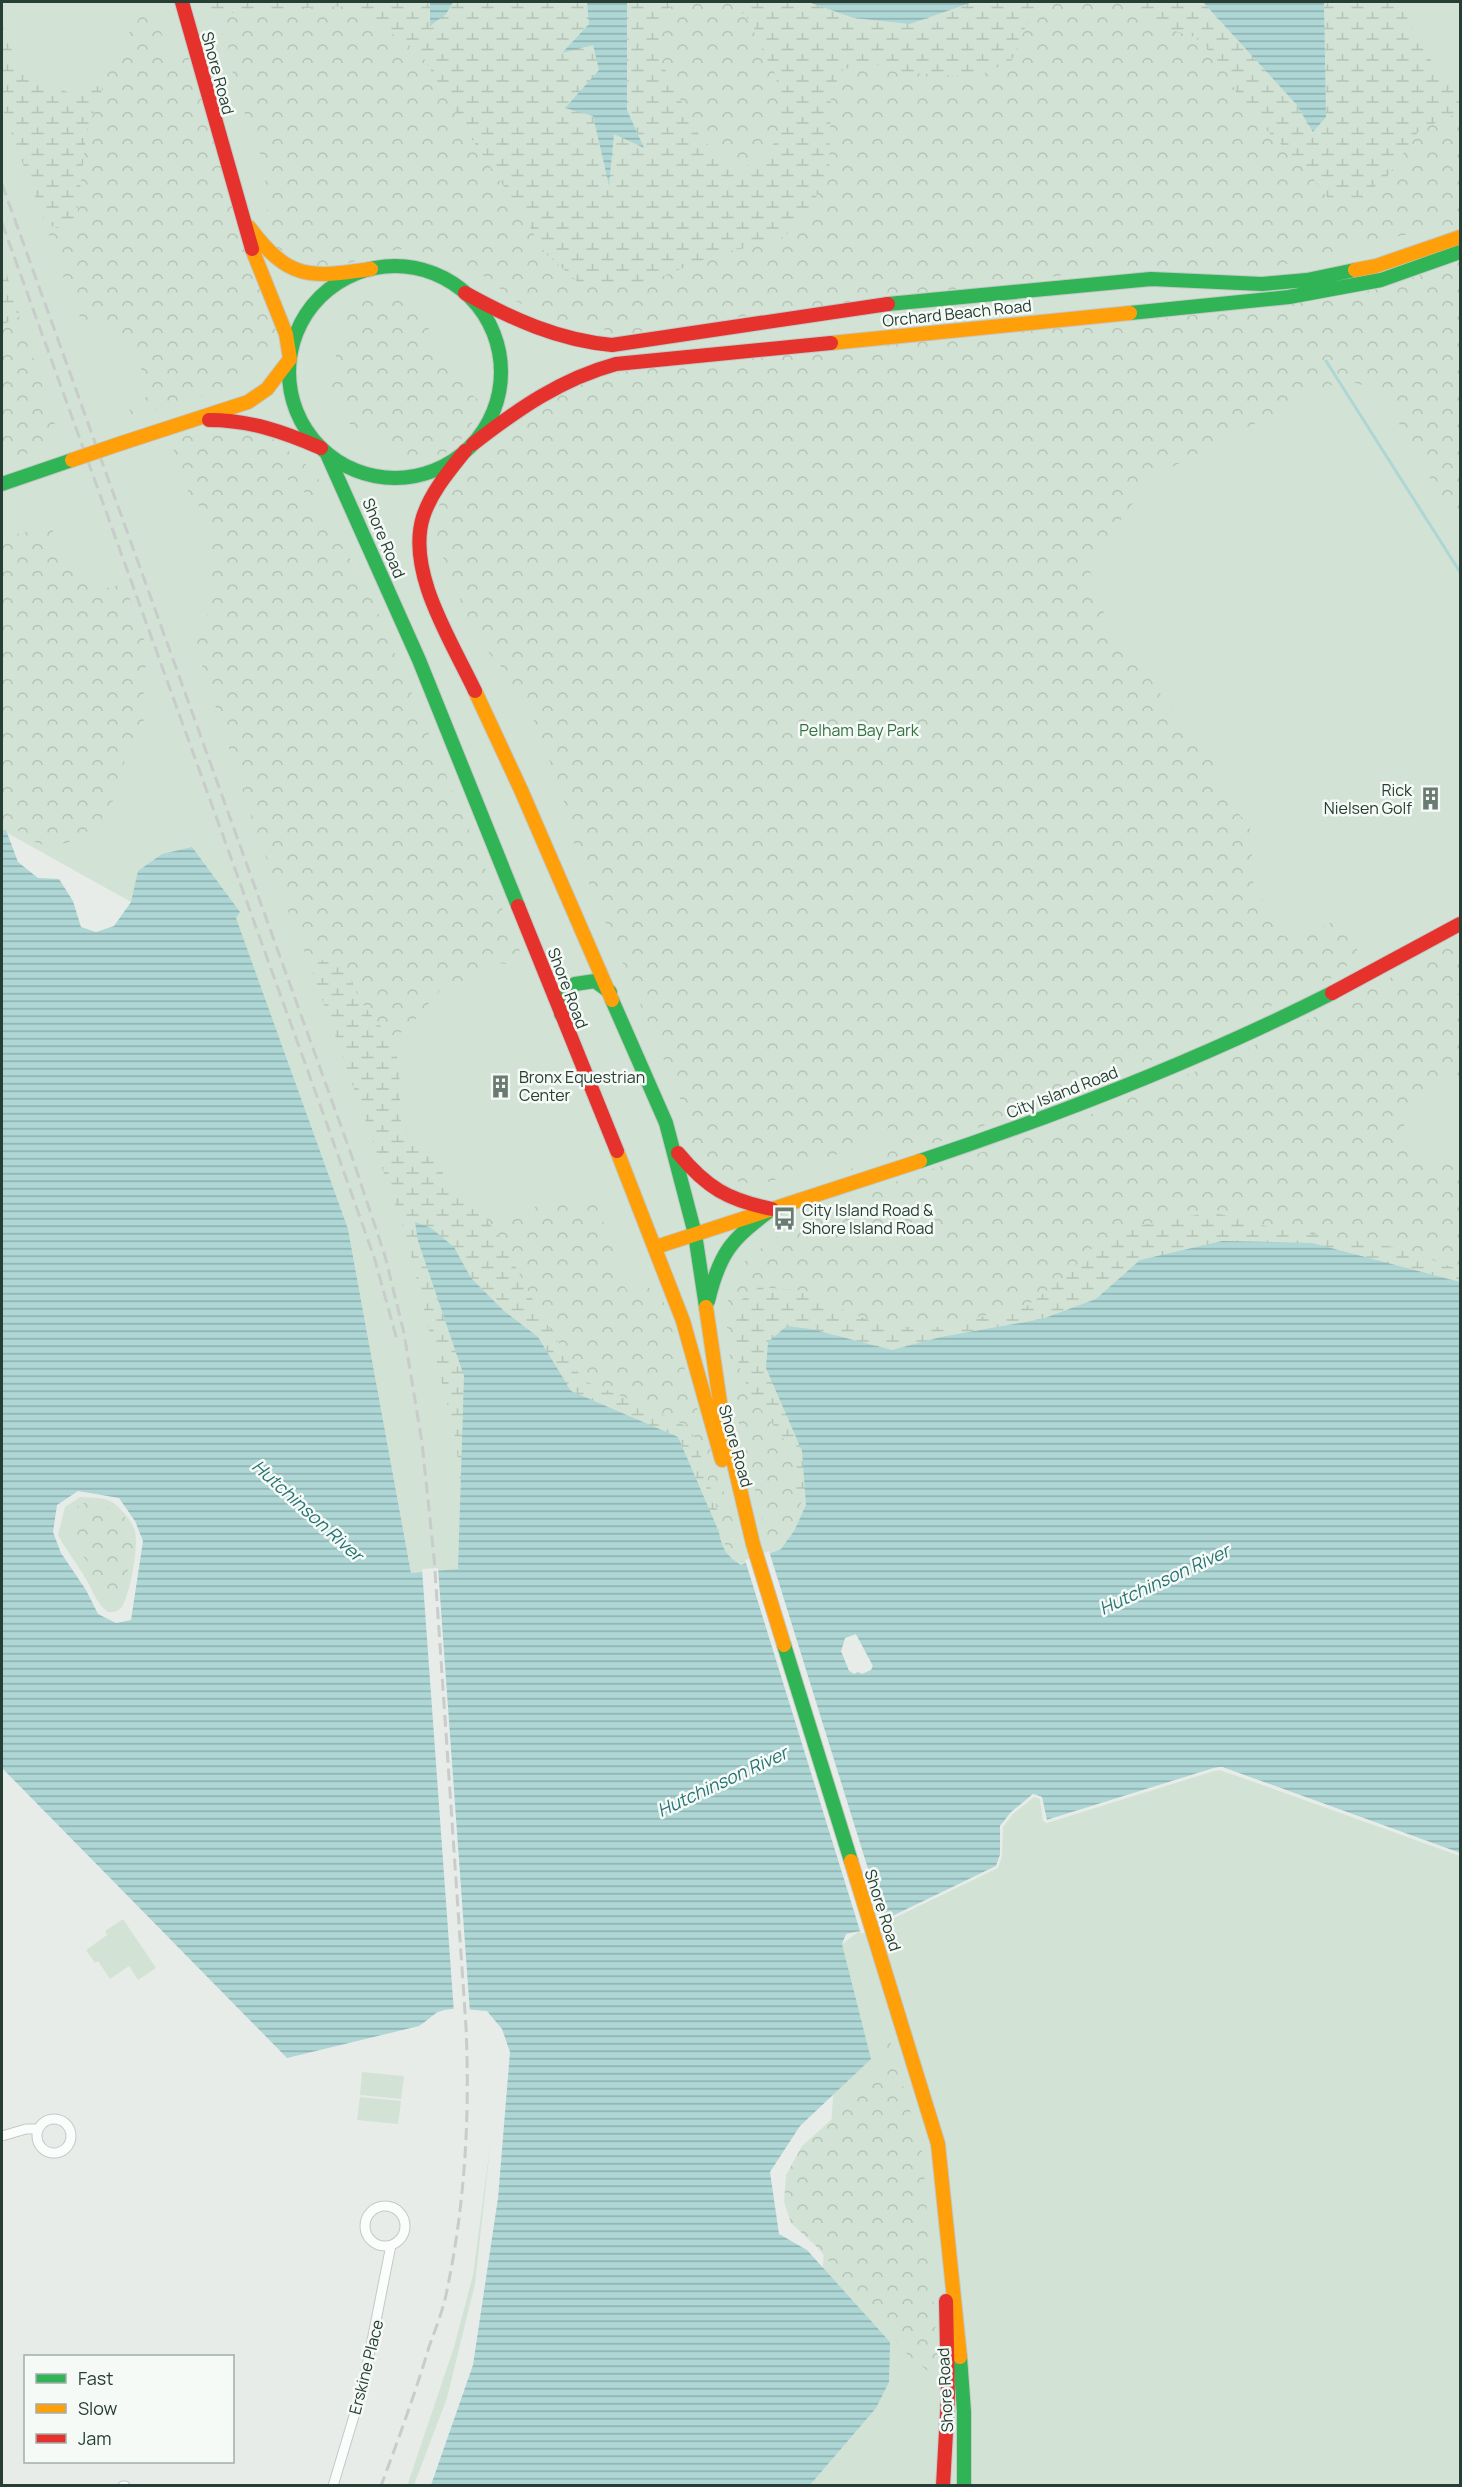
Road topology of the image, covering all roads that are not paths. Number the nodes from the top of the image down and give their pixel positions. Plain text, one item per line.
1 (182, 2) edge
2 (245, 221) junction
3 (1461, 237) edge
4 (1461, 252) edge
5 (371, 269) junction
6 (465, 293) junction
7 (290, 359) junction
8 (189, 421) junction
9 (469, 448) junction
10 (324, 451) junction
11 (2, 484) edge
12 (1461, 924) edge
13 (612, 994) junction
14 (561, 1016) junction
15 (673, 1146) junction
16 (772, 1209) junction
17 (695, 1234) junction
18 (656, 1248) junction
19 (706, 1310) junction
20 (753, 1544) junction
21 (38, 2129) dead end
22 (2, 2136) edge
23 (391, 2246) junction
24 (948, 2256) junction
25 (964, 2412) junction
26 (333, 2486) edge
27 (943, 2486) edge
28 (964, 2486) edge
29 (972, 2486) edge

1 - 2 main road, Shore Road
2 - 5 main road, Shore Road
2 - 7 main road, Shore Road
3 - 6 main road, Orchard Beach Road
4 - 9 main road, Orchard Beach Road
5 - 6 main road
5 - 7 main road
6 - 9 main road
7 - 8 main road
7 - 10 main road
8 - 10 main road
8 - 11 main road, bridge
9 - 10 main road
9 - 13 main road, Shore Road
10 - 14 main road, Shore Road
12 - 16 main road, City Island Road
13 - 14 main road
13 - 15 main road, Shore Road
14 - 18 main road, Shore Road
15 - 16 main road
15 - 17 main road, Shore Road
16 - 17 main road, City Island Road
16 - 19 main road
17 - 18 main road, City Island Road
17 - 19 main road, Shore Road
18 - 20 main road, Shore Road
19 - 20 main road, Shore Road
20 - 24 main road, Shore Road
21 - 22 street
23 - 23 street, Erskine Place
23 - 26 street, Erskine Place
24 - 25 main road, Shore Road
24 - 27 main road, Shore Road
25 - 28 main road, Shore Road
25 - 29 main road

